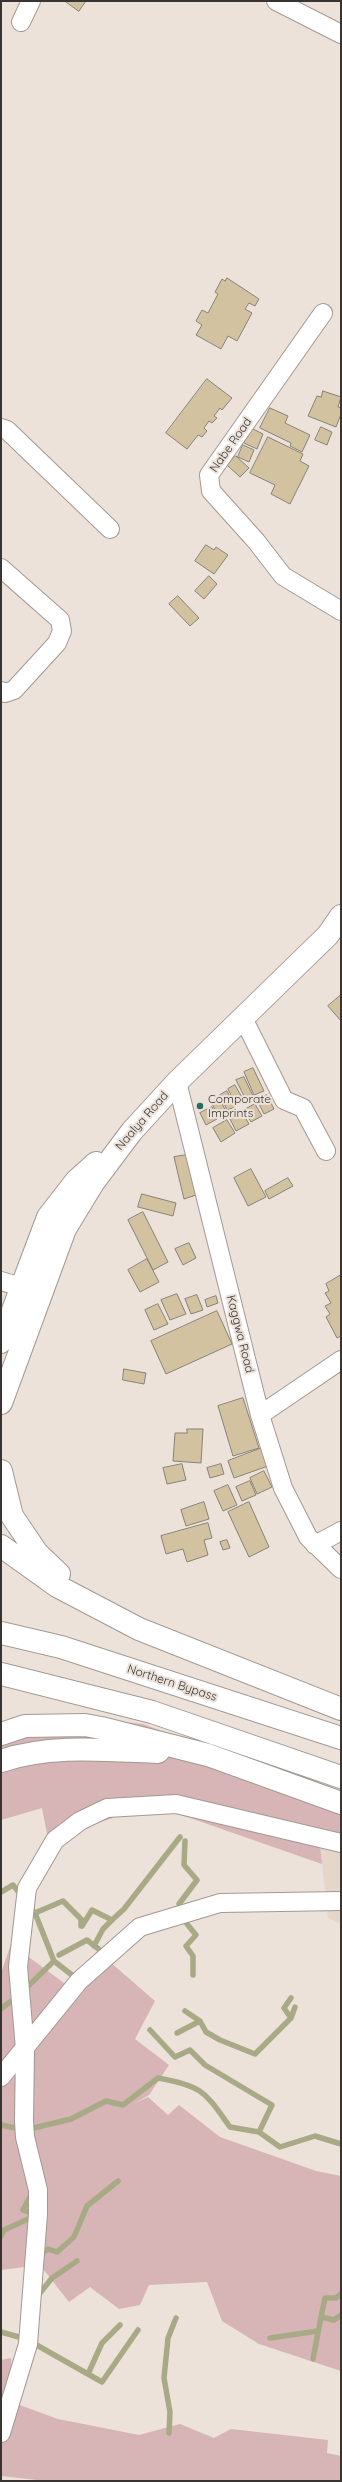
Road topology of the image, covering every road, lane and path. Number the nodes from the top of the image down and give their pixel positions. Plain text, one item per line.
1 (31, 1) edge
2 (276, 1) edge
3 (21, 22) dead end
4 (341, 34) edge
5 (323, 313) dead end
6 (1, 428) edge
7 (110, 529) dead end
8 (1, 568) edge
9 (341, 611) edge
10 (1, 691) edge
11 (341, 916) edge
12 (243, 1018) junction
13 (177, 1082) junction
14 (326, 1151) dead end
15 (21, 1287) edge
16 (1, 1342) edge
17 (341, 1360) edge
18 (1, 1403) edge
19 (260, 1415) junction
20 (1, 1471) edge
21 (341, 1531) edge
22 (315, 1545) junction
23 (1, 1546) edge
24 (341, 1569) edge
25 (90, 1604) junction
26 (1, 1633) edge
27 (1, 1674) edge
28 (341, 1709) edge
29 (1, 1734) edge
30 (341, 1738) edge
31 (208, 1755) junction
32 (1, 1761) edge
33 (341, 1777) edge
34 (341, 1802) edge
35 (341, 1843) edge
36 (341, 1901) edge
37 (25, 2049) junction
38 (1, 2077) edge
39 (1, 2433) edge

1 - 3 street
2 - 4 street
5 - 9 street, Nabe Road
6 - 7 street
8 - 10 street
11 - 12 main road, Naalya Road
12 - 13 main road, Naalya Road
12 - 14 street
13 - 15 main road, Naalya Road
13 - 19 street, Kaggwa Road
15 - 16 main road
15 - 18 main road
17 - 19 street
19 - 22 street, Kaggwa Road
20 - 25 main road
21 - 22 street
22 - 24 street, Kaggwa Road
23 - 25 main road
25 - 28 main road
26 - 30 main road, Northern Bypass
27 - 33 main road
29 - 31 main road
31 - 32 main road
31 - 34 main road
35 - 37 street
36 - 37 street
37 - 38 street
37 - 39 street

